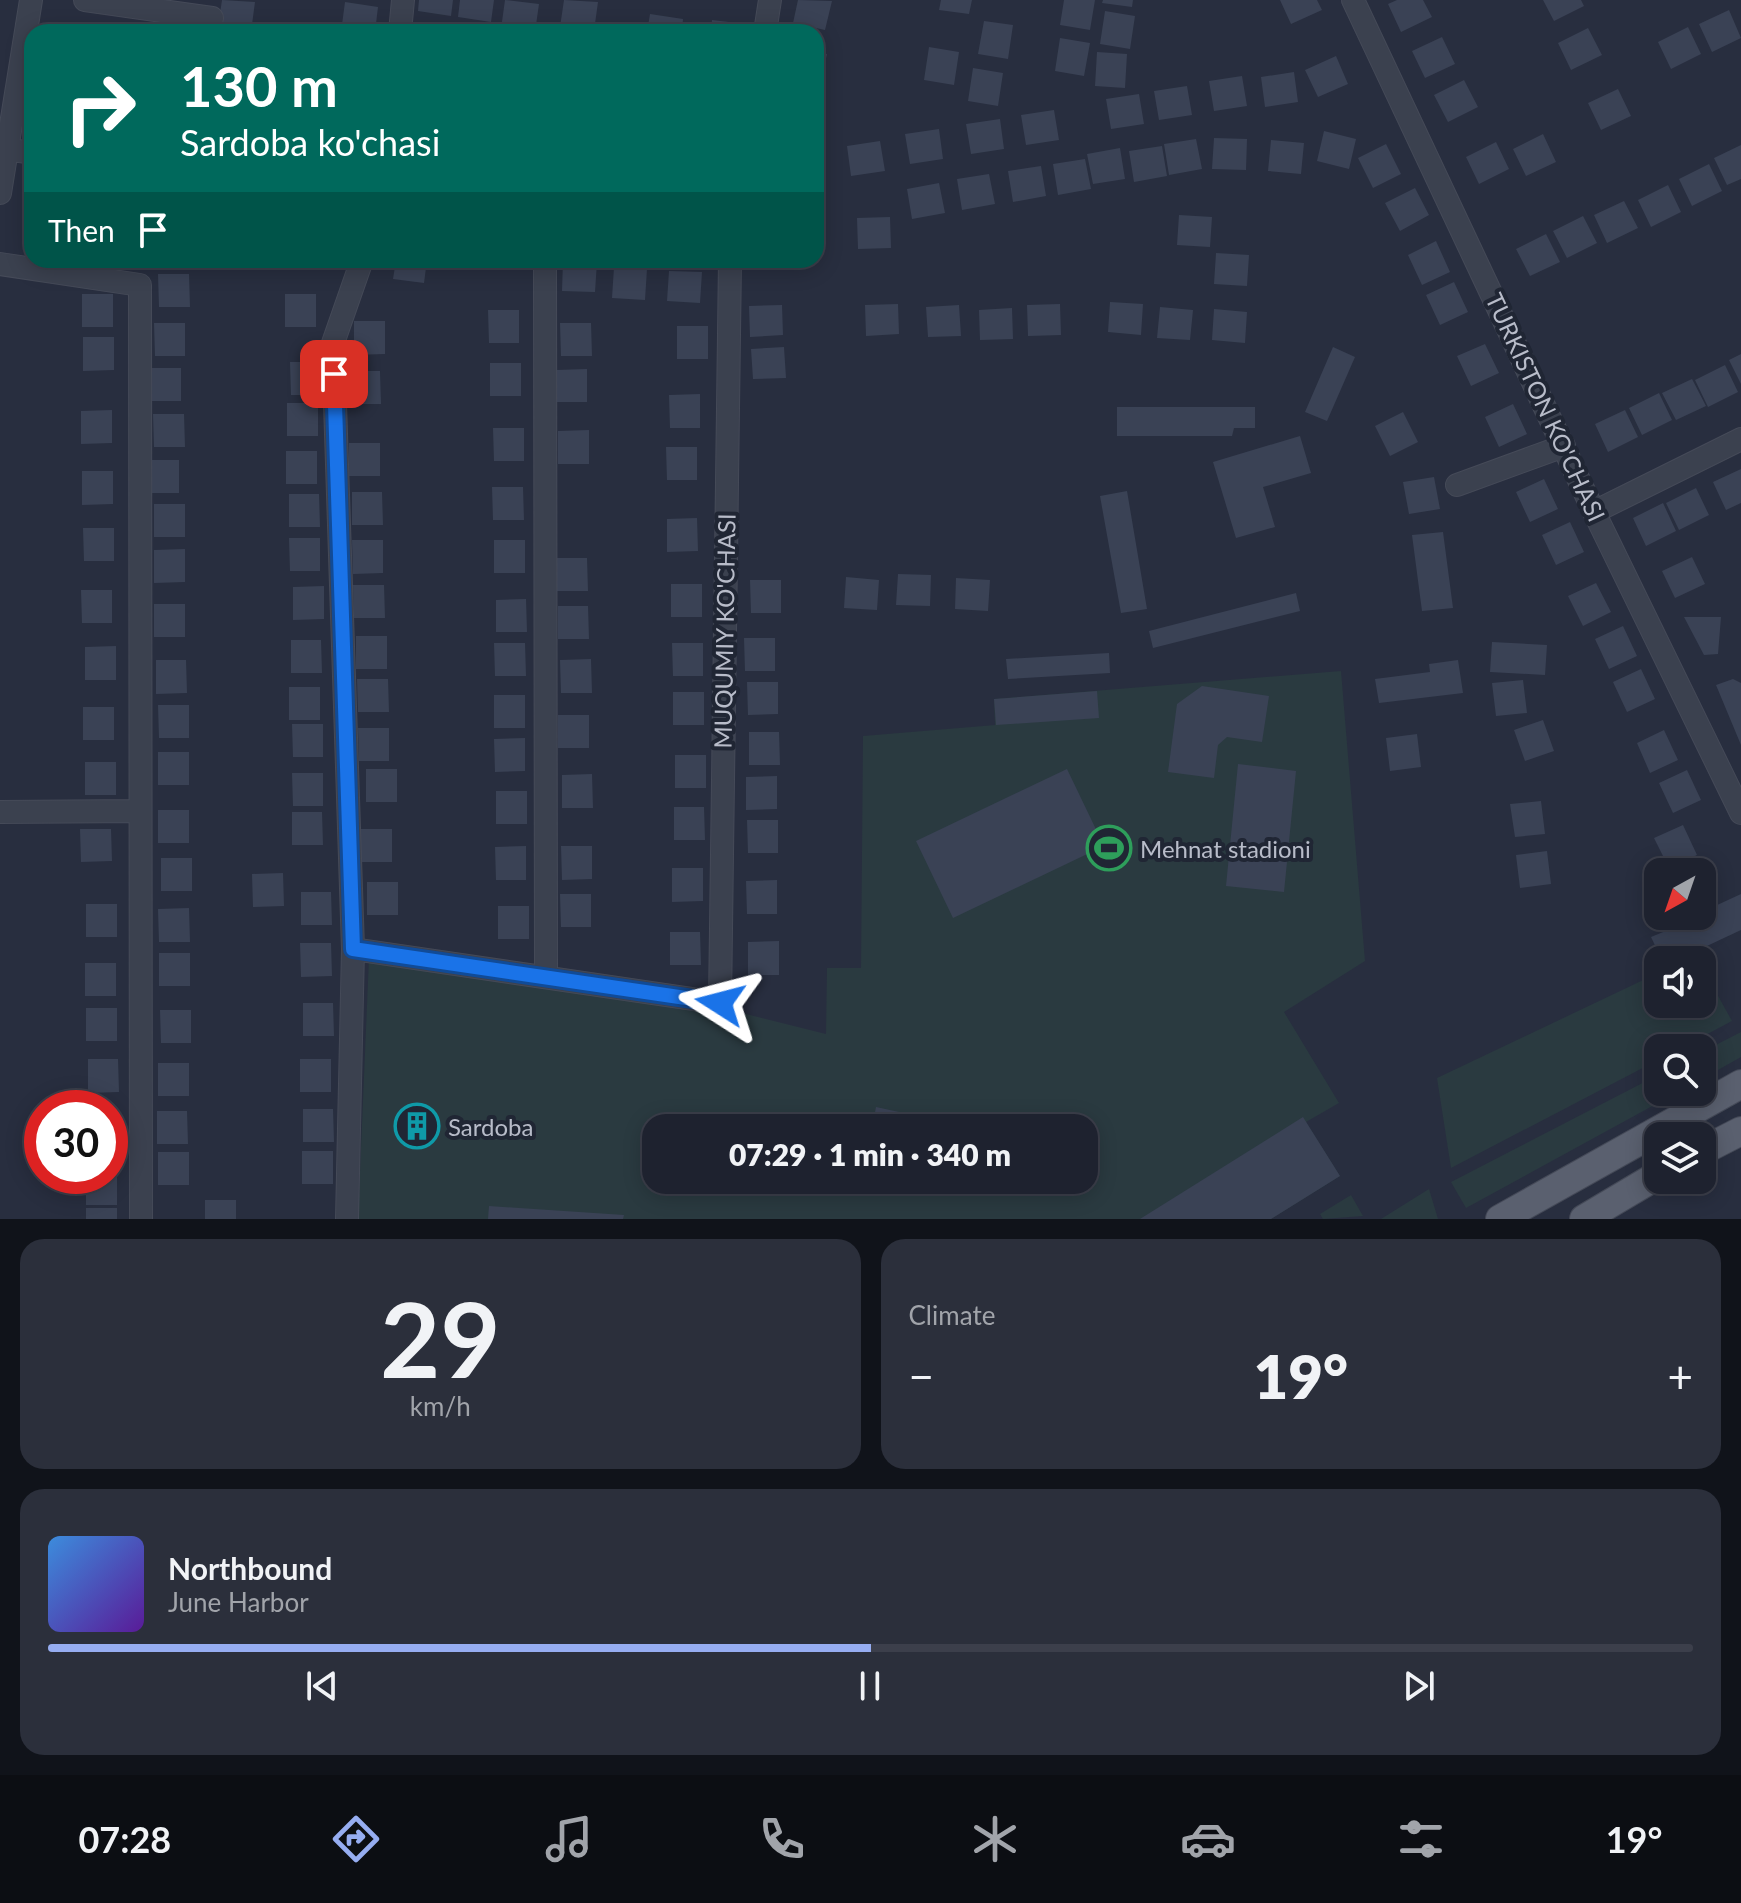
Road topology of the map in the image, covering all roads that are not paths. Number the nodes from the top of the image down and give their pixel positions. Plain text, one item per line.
1 (31, 0) edge
2 (85, 0) edge
3 (403, 0) edge
4 (770, 0) edge
5 (1353, 0) edge
6 (212, 18) dead end
7 (26, 24) edge
8 (401, 24) edge
9 (766, 24) edge
10 (24, 37) edge
11 (3, 148) edge
12 (24, 152) edge
13 (0, 193) edge
14 (0, 264) edge
15 (24, 268) edge
16 (27, 268) edge
17 (359, 268) edge
18 (545, 268) edge
19 (725, 268) edge
20 (1741, 439) edge
21 (1564, 446) junction
22 (1457, 485) dead end
23 (1594, 512) junction
24 (139, 811) junction
25 (0, 812) edge
26 (1741, 813) edge
27 (353, 949) junction
28 (546, 977) junction
29 (1741, 1084) edge
30 (1741, 1131) edge
31 (1716, 1144) edge
32 (1644, 1183) edge
33 (141, 1219) edge
34 (347, 1219) edge
35 (1500, 1219) edge
36 (1584, 1219) edge

1 - 7 street
2 - 6 street
3 - 8 street
4 - 9 street
5 - 21 street, TURKISTON KO'CHASI
10 - 11 street
11 - 12 street
11 - 13 street
14 - 15 street
16 - 24 street
17 - 27 street
18 - 28 street
19 - 28 street, MUQUMIY KO'CHASI
20 - 23 street
21 - 22 street
21 - 23 street, TURKISTON KO'CHASI
23 - 26 street, TURKISTON KO'CHASI
24 - 25 street
24 - 33 street
27 - 28 street
27 - 34 street
29 - 35 main road
30 - 31 main road
32 - 36 main road

